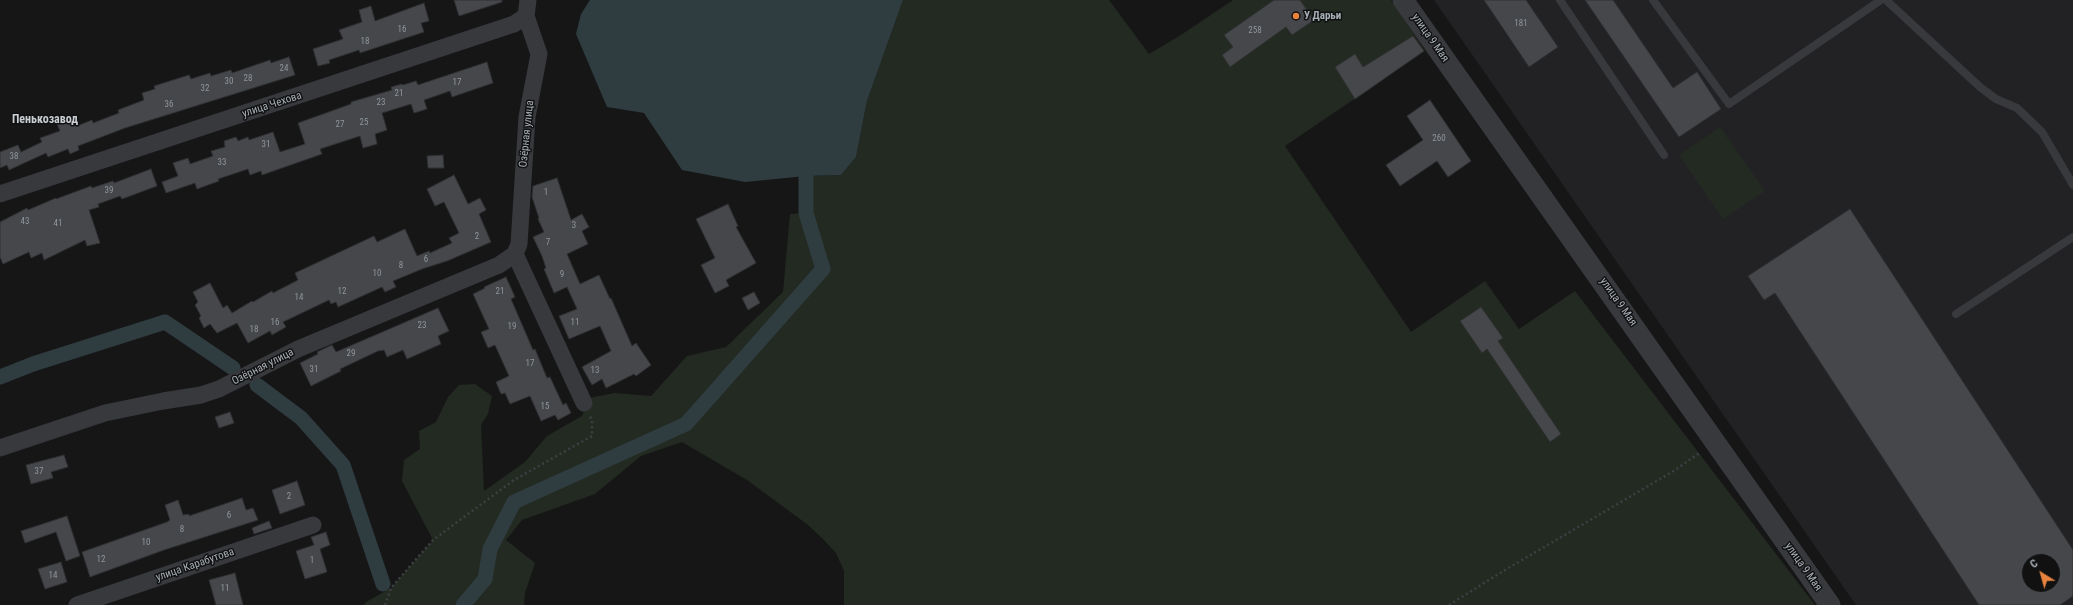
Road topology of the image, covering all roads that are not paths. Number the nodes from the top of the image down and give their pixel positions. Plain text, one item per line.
1 (1403, 0) edge
2 (1560, 0) edge
3 (1653, 0) edge
4 (1881, 0) edge
5 (1886, 0) edge
6 (527, 8) edge
7 (1664, 155) dead end
8 (2073, 185) edge
9 (0, 194) edge
10 (2073, 237) edge
11 (515, 254) junction
12 (1956, 314) dead end
13 (584, 403) road end
14 (0, 448) edge
15 (313, 525) dead end
16 (77, 605) edge
17 (1830, 605) edge

1 - 17 street, улица 9 Мая
2 - 7 lane
3 - 4 lane
5 - 8 lane
6 - 9 street, улица Чехова
6 - 11 street, Озёрная улица
10 - 12 lane
11 - 13 street
11 - 14 street, Озёрная улица
15 - 16 street, улица Карабутова

